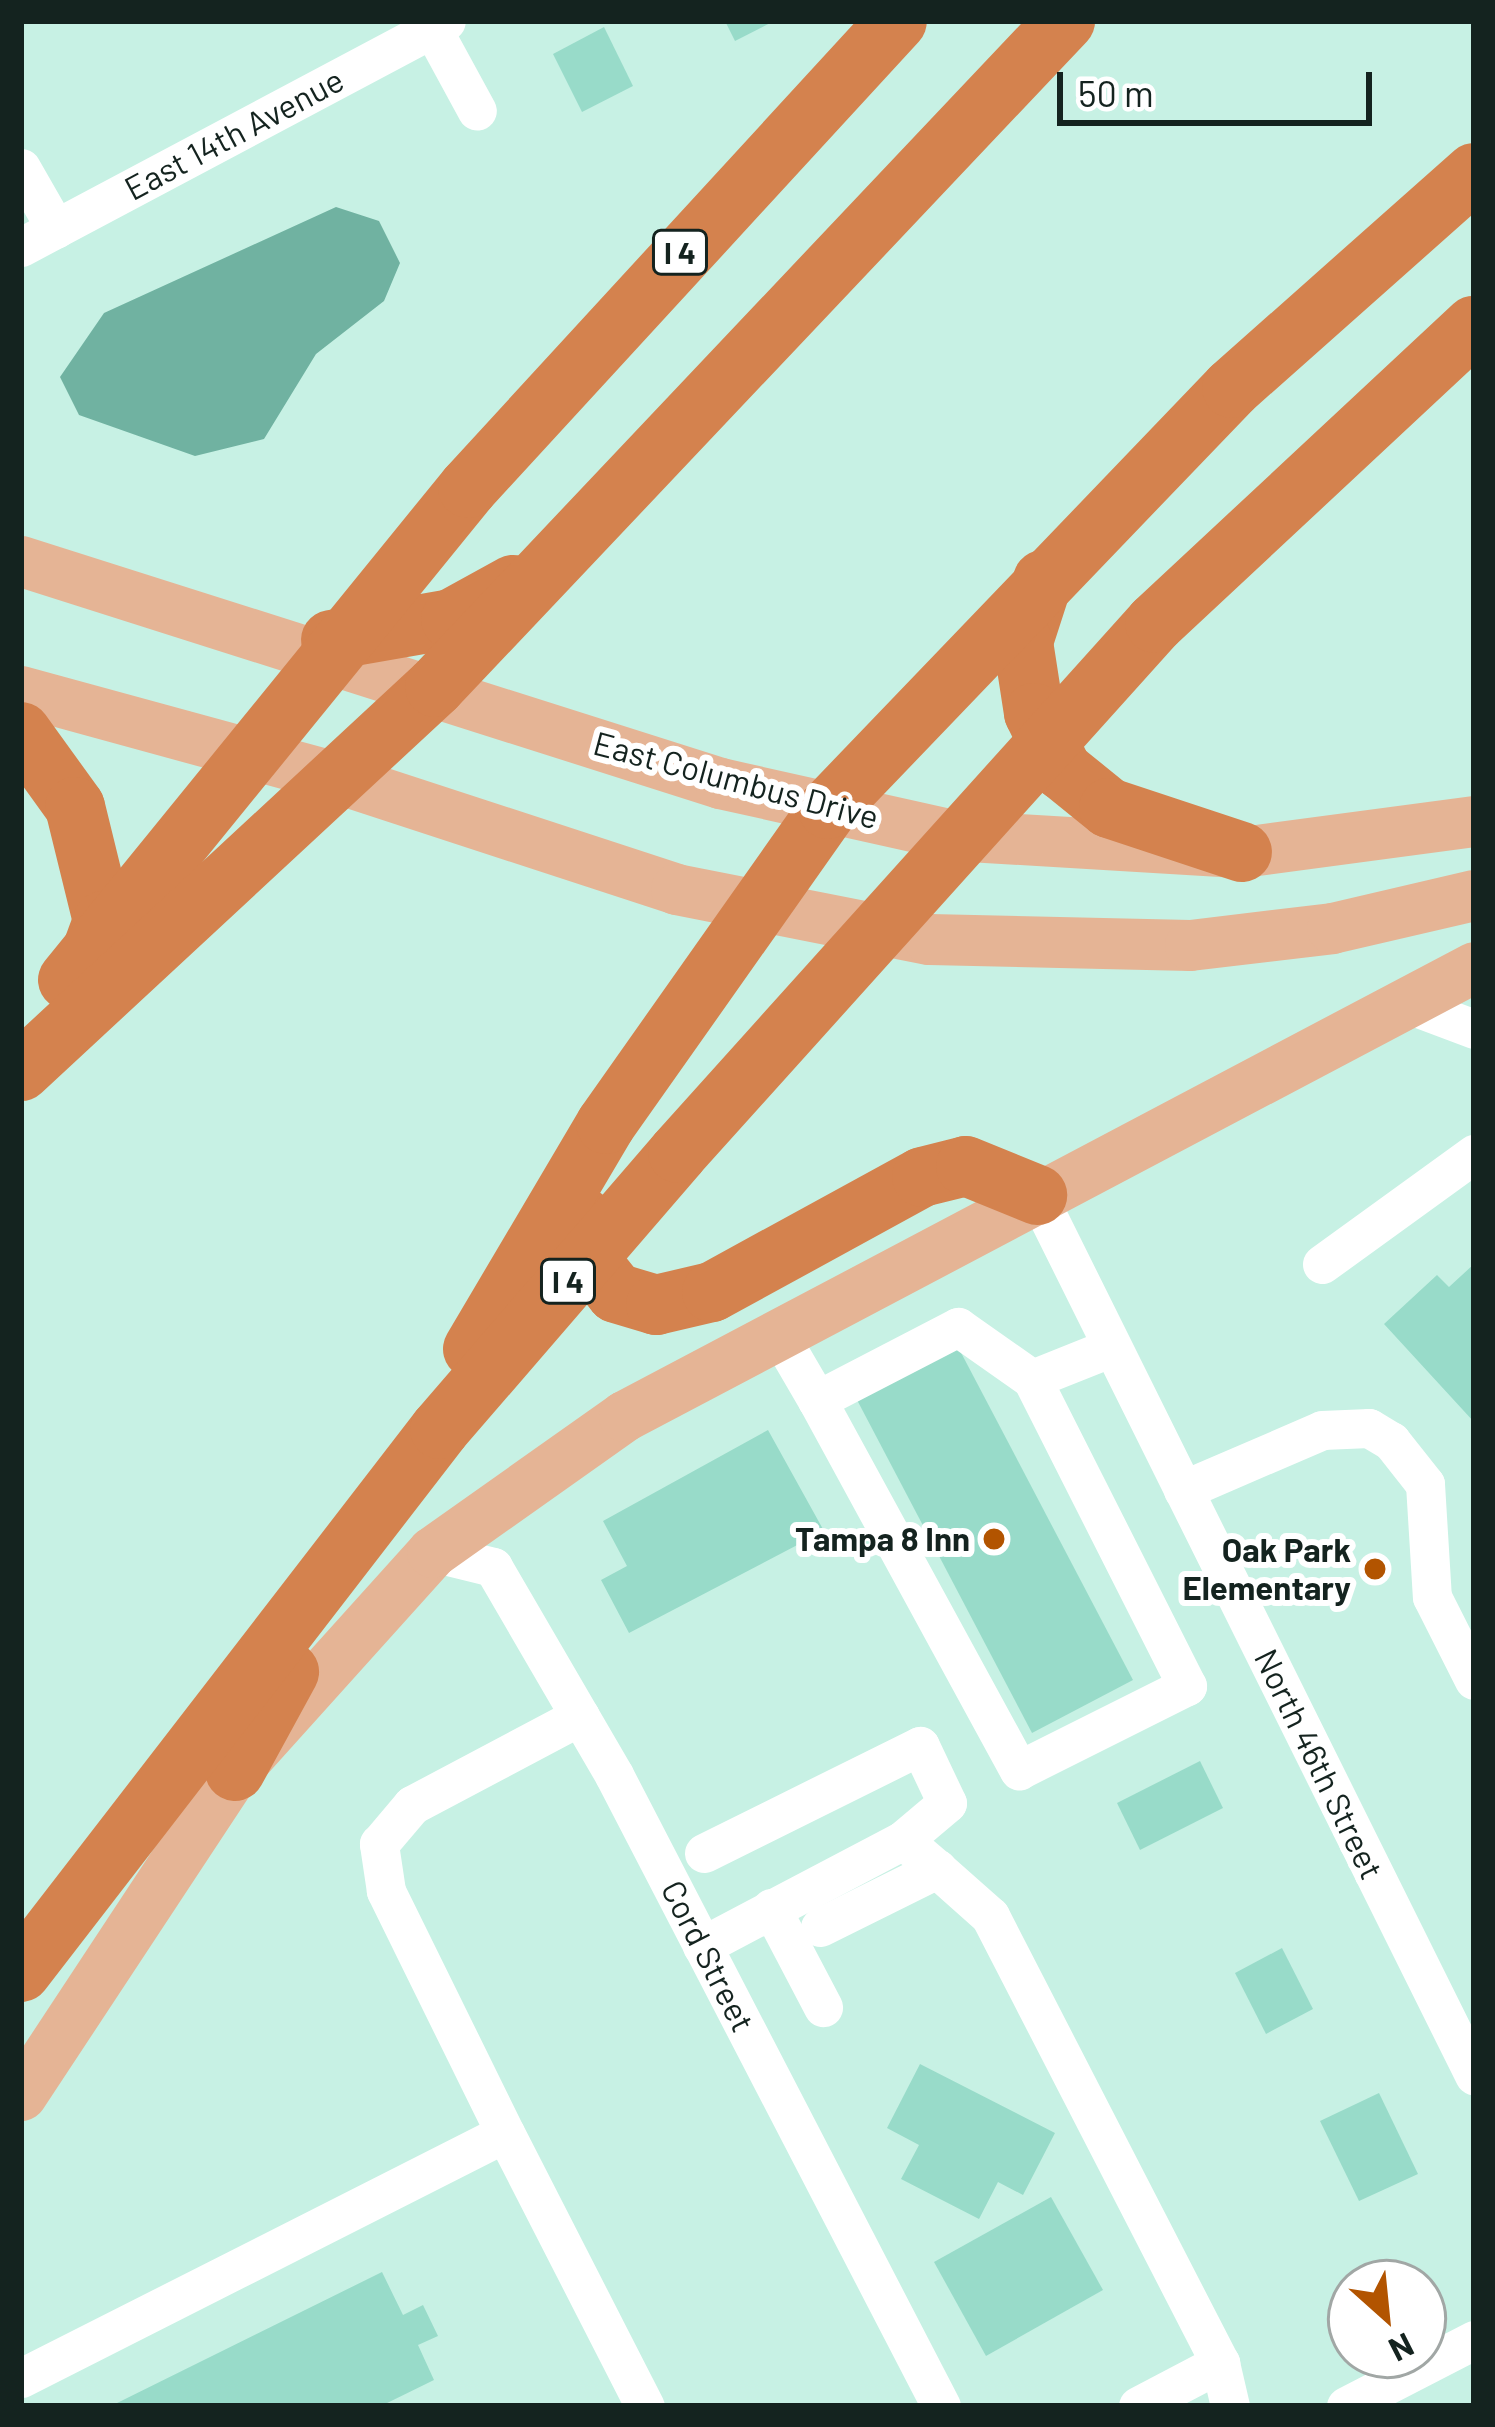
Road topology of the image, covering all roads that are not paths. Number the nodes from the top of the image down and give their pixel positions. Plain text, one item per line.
1 (897, 21) edge
2 (1065, 21) edge
3 (436, 24) edge
4 (477, 112) dead end
5 (21, 168) edge
6 (1474, 173) edge
7 (38, 238) edge
8 (1474, 326) edge
9 (560, 560) junction
10 (21, 561) edge
11 (1044, 575) junction
12 (299, 646) junction
13 (435, 687) junction
14 (21, 691) edge
15 (21, 732) edge
16 (332, 776) junction
17 (828, 809) junction
18 (1474, 821) edge
19 (1243, 852) junction
20 (1474, 895) edge
21 (758, 907) junction
22 (1474, 967) edge
23 (1405, 1003) junction
24 (1474, 1029) edge
25 (42, 1035) edge
26 (21, 1070) edge
27 (605, 1124) junction
28 (1474, 1154) edge
29 (1037, 1195) junction
30 (1322, 1264) dead end
31 (778, 1334) junction
32 (1112, 1346) junction
33 (1032, 1378) junction
34 (818, 1400) junction
35 (1184, 1490) junction
36 (433, 1552) junction
37 (1474, 1680) edge
38 (580, 1716) junction
39 (235, 1771) junction
40 (903, 1840) junction
41 (704, 1852) dead end
42 (938, 1869) junction
43 (771, 1908) junction
44 (820, 1927) dead end
45 (702, 1946) junction
46 (21, 1972) edge
47 (823, 2007) dead end
48 (1474, 2075) edge
49 (21, 2095) edge
50 (505, 2133) junction
51 (1474, 2340) edge
52 (1220, 2363) junction
53 (21, 2378) edge
54 (645, 2406) edge
55 (941, 2406) edge
56 (1138, 2406) edge
57 (1230, 2406) edge
58 (1346, 2406) edge

1 - 25 highway, I 4
2 - 9 highway
3 - 4 street
3 - 7 street, East 14th Avenue
5 - 7 street
6 - 11 highway
8 - 46 highway, I 4
9 - 12 highway
9 - 13 highway
10 - 12 main road, East Columbus Drive
11 - 17 highway
11 - 19 highway
12 - 13 main road, East Columbus Drive
13 - 16 highway
13 - 17 main road, East Columbus Drive
14 - 16 main road
15 - 25 highway
16 - 21 main road
16 - 25 highway
17 - 19 main road, East Columbus Drive
17 - 21 highway
18 - 19 main road, East Columbus Drive
20 - 21 main road
21 - 27 highway
22 - 23 main road
23 - 24 street
23 - 29 main road
25 - 26 highway
27 - 29 highway
27 - 39 highway
28 - 30 street
29 - 31 main road
29 - 32 street, North 46th Street
31 - 34 street
31 - 36 main road
32 - 33 street
32 - 35 street, North 46th Street
33 - 34 street
33 - 34 street
35 - 37 street
35 - 48 street, North 46th Street
36 - 38 street, Cord Street
36 - 39 main road
38 - 45 street, Cord Street
38 - 50 street
39 - 49 main road
40 - 41 street
40 - 42 street
40 - 43 street
42 - 44 street
42 - 52 street
43 - 45 street
43 - 47 street
45 - 55 street, Cord Street
50 - 53 street
50 - 54 street
51 - 58 street
52 - 56 street
52 - 57 street

